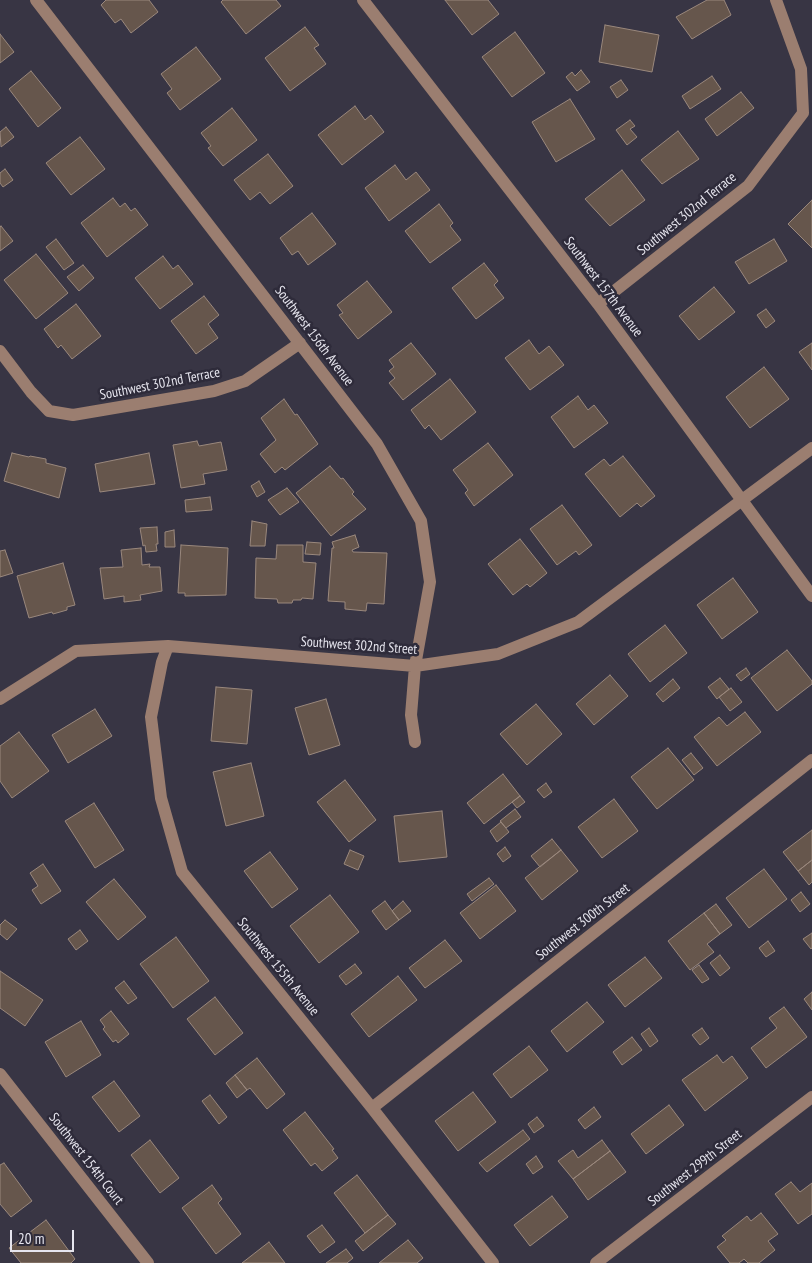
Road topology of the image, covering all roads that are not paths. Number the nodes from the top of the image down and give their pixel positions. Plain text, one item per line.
1 (36, 0) edge
2 (363, 0) edge
3 (776, 0) edge
4 (598, 304) junction
5 (300, 343) junction
6 (0, 351) edge
7 (812, 448) edge
8 (743, 500) junction
9 (812, 596) edge
10 (168, 646) junction
11 (415, 666) junction
12 (0, 699) edge
13 (415, 742) dead end
14 (812, 760) edge
15 (0, 1074) edge
16 (812, 1097) edge
17 (372, 1108) junction
18 (148, 1263) edge
19 (493, 1263) edge
20 (596, 1263) edge

1 - 5 street, Southwest 156th Avenue
2 - 4 street, Southwest 157th Avenue
3 - 4 street, Southwest 302nd Terrace
4 - 8 street, Southwest 157th Avenue
5 - 6 street, Southwest 302nd Terrace
5 - 11 street, Southwest 156th Avenue
7 - 8 street, Southwest 302nd Street
8 - 9 street, Southwest 157th Avenue
8 - 11 street, Southwest 302nd Street
10 - 11 street, Southwest 302nd Street
10 - 12 street, Southwest 302nd Street
10 - 17 street, Southwest 155th Avenue
11 - 13 street, Southwest 156th Avenue
14 - 17 street, Southwest 300th Street
15 - 18 street, Southwest 154th Court
16 - 20 street, Southwest 299th Street
17 - 19 street, Southwest 155th Avenue

